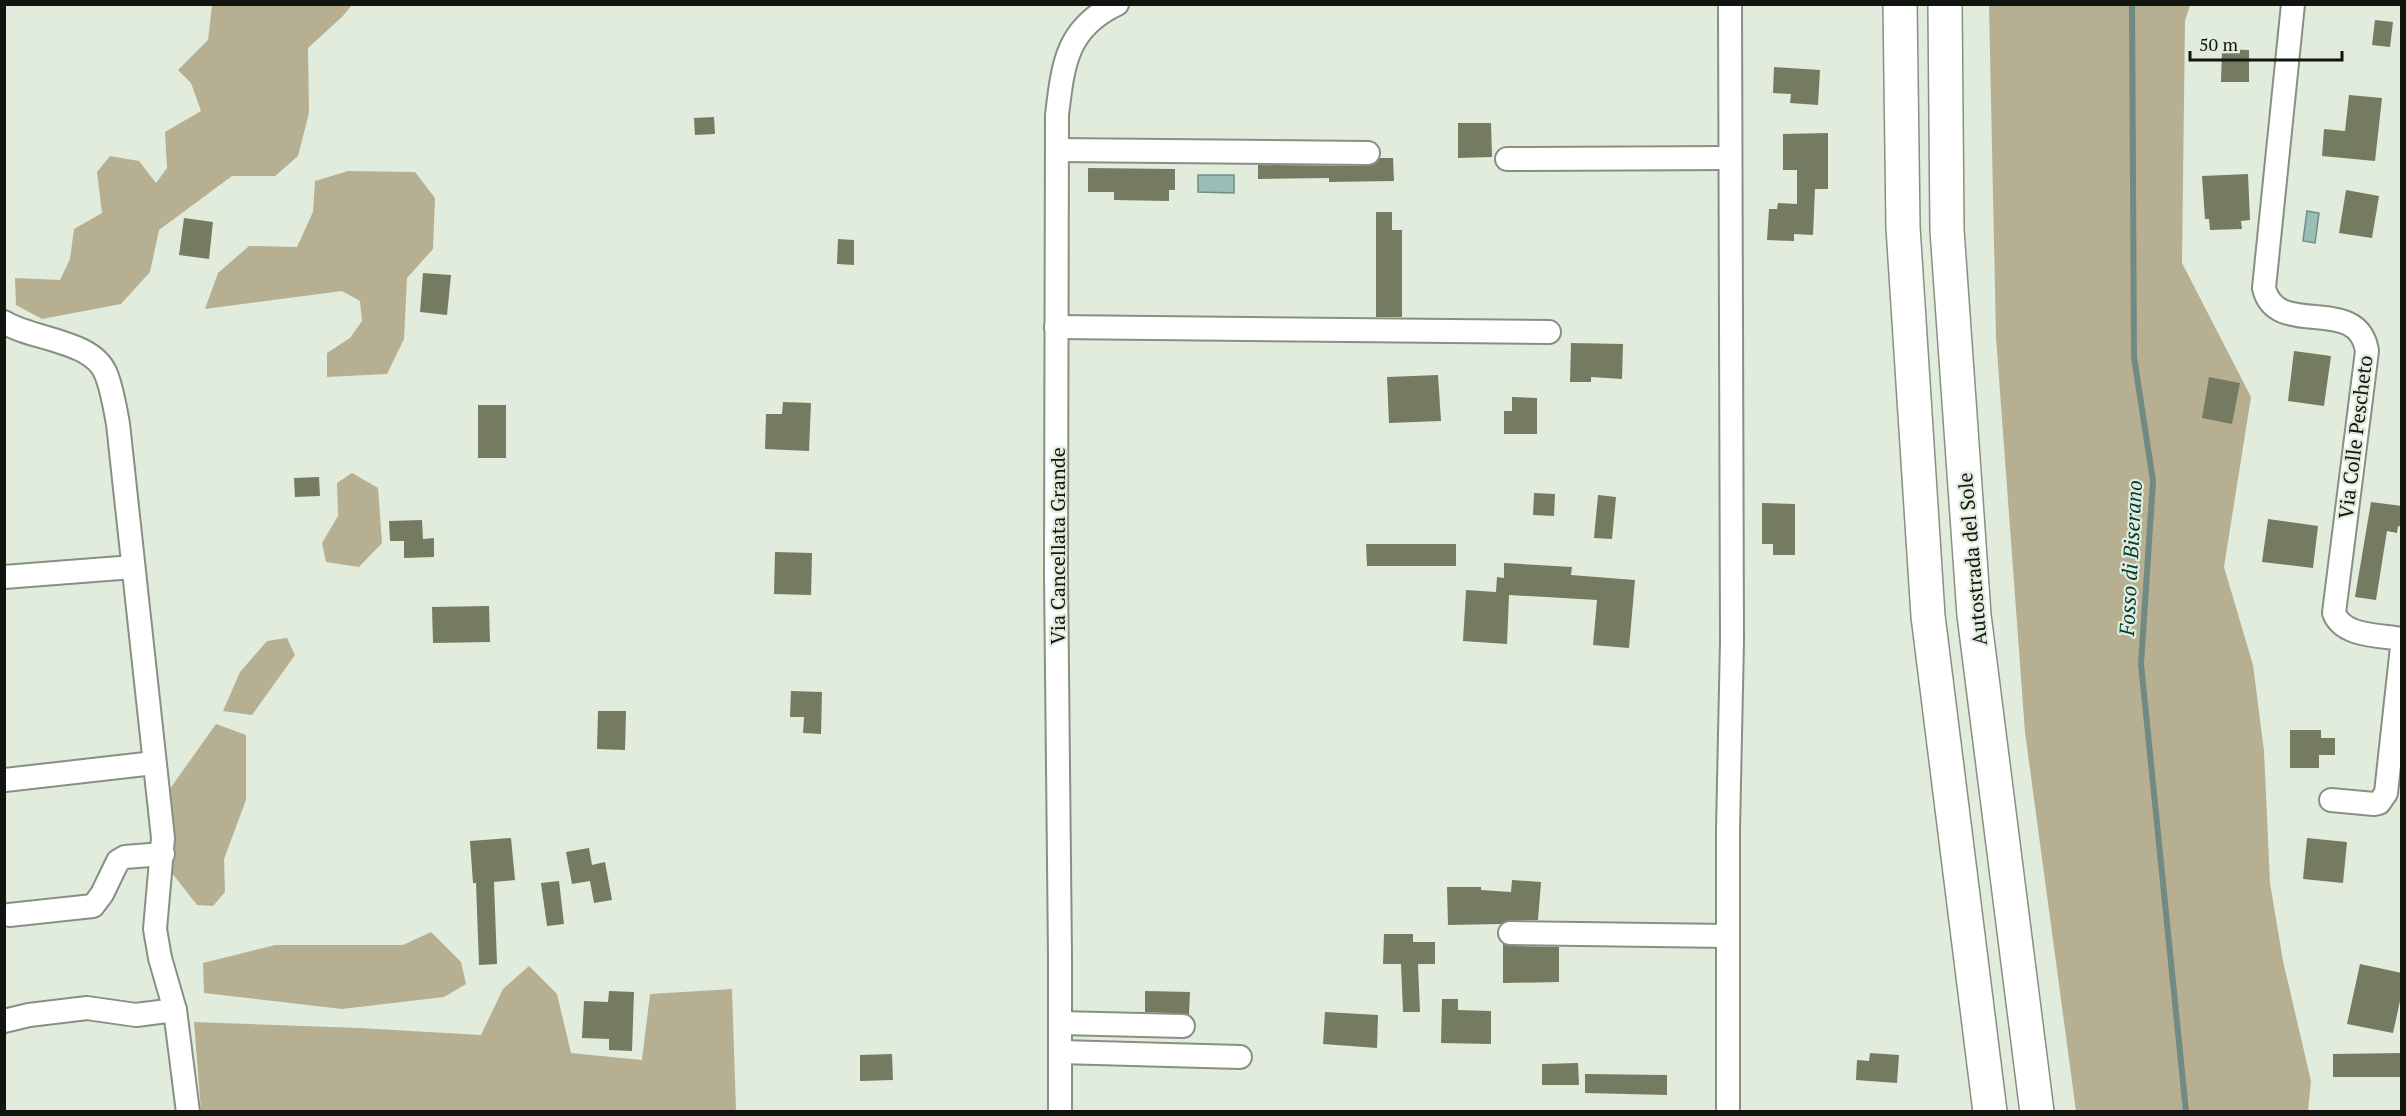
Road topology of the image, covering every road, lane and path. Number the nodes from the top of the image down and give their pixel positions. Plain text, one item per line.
1 (1117, 4) edge
2 (1730, 4) edge
3 (1900, 4) edge
4 (1945, 4) edge
5 (2293, 4) edge
6 (1057, 150) junction
7 (1368, 153) dead end
8 (1730, 158) junction
9 (1507, 159) dead end
10 (4, 322) edge
11 (1056, 327) junction
12 (1549, 332) dead end
13 (134, 567) junction
14 (4, 577) edge
15 (2402, 639) edge
16 (2402, 647) edge
17 (154, 763) junction
18 (5, 780) edge
19 (2331, 800) dead end
20 (163, 854) junction
21 (9, 915) dead end
22 (1510, 933) dead end
23 (1728, 936) junction
24 (175, 1010) junction
25 (4, 1021) edge
26 (1060, 1023) junction
27 (1183, 1026) dead end
28 (1060, 1052) junction
29 (1240, 1057) dead end
30 (188, 1112) edge
31 (1060, 1112) edge
32 (1728, 1112) edge
33 (1990, 1112) edge
34 (2037, 1112) edge

1 - 6 street, Via Cancellata Grande
2 - 8 street
3 - 33 highway
4 - 34 highway, Autostrada del Sole
5 - 15 street, Via Colle Pescheto
6 - 7 street
6 - 11 street, Via Cancellata Grande
8 - 9 street
8 - 23 street
10 - 13 street
11 - 12 street
11 - 26 street, Via Cancellata Grande
13 - 14 street
13 - 17 street
16 - 19 street
17 - 18 street
17 - 20 street
20 - 21 street
20 - 24 street
22 - 23 street
23 - 32 street
24 - 25 street
24 - 30 street
26 - 27 street
26 - 28 street, Via Cancellata Grande
28 - 29 street
28 - 31 street, Via Cancellata Grande

